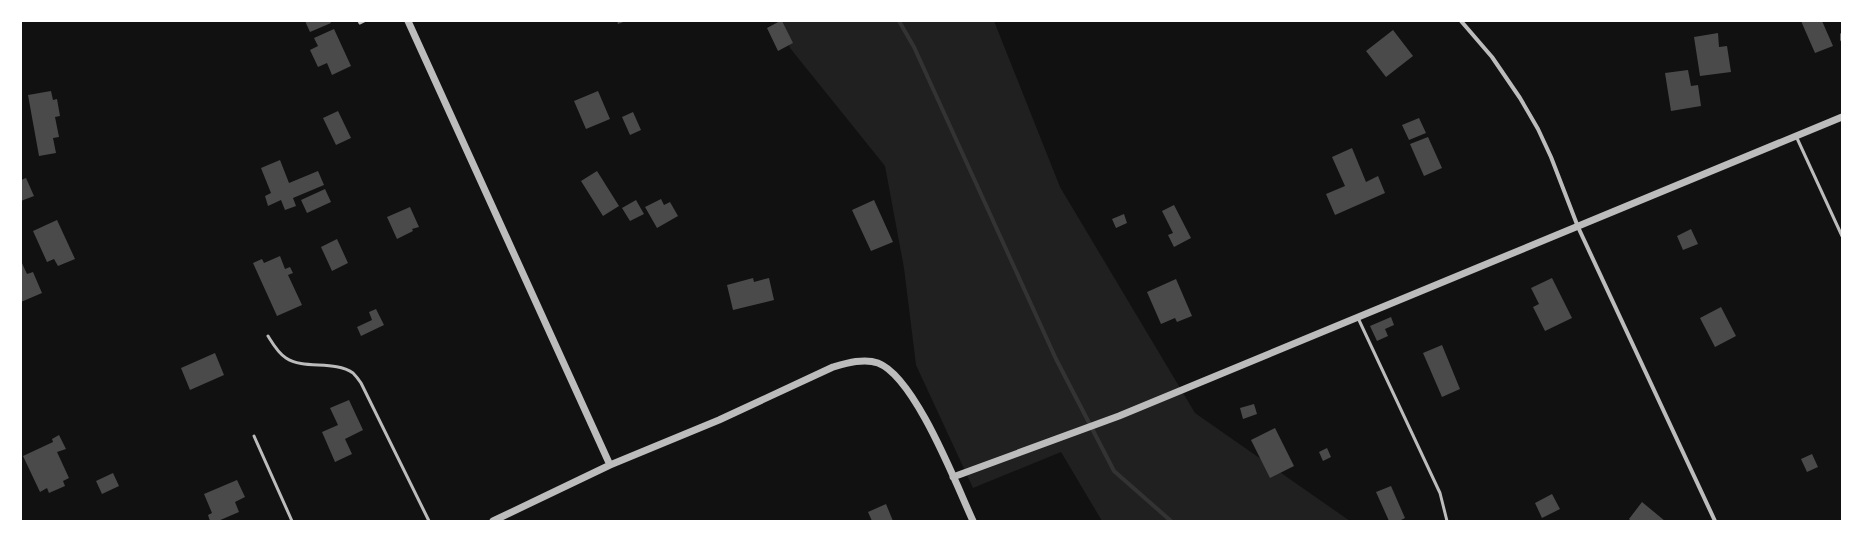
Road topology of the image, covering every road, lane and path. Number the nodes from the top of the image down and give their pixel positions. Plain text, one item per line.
1 (359, 21) edge
2 (364, 21) edge
3 (408, 21) edge
4 (1461, 21) edge
5 (1842, 34) edge
6 (1842, 40) edge
7 (1842, 117) edge
8 (1796, 136) junction
9 (1578, 227) junction
10 (1842, 236) edge
11 (1358, 317) junction
12 (268, 336) dead end
13 (254, 436) dead end
14 (610, 465) junction
15 (953, 477) junction
16 (292, 521) edge
17 (429, 521) edge
18 (493, 521) edge
19 (973, 521) edge
20 (1447, 521) edge
21 (1715, 521) edge

1 - 2 lane
3 - 14 street
4 - 9 street
5 - 6 lane
7 - 8 street
8 - 9 street
8 - 10 lane
9 - 11 street
9 - 21 street
11 - 15 street
11 - 20 lane
12 - 17 lane
13 - 16 lane
14 - 15 street
14 - 18 street
15 - 19 street

